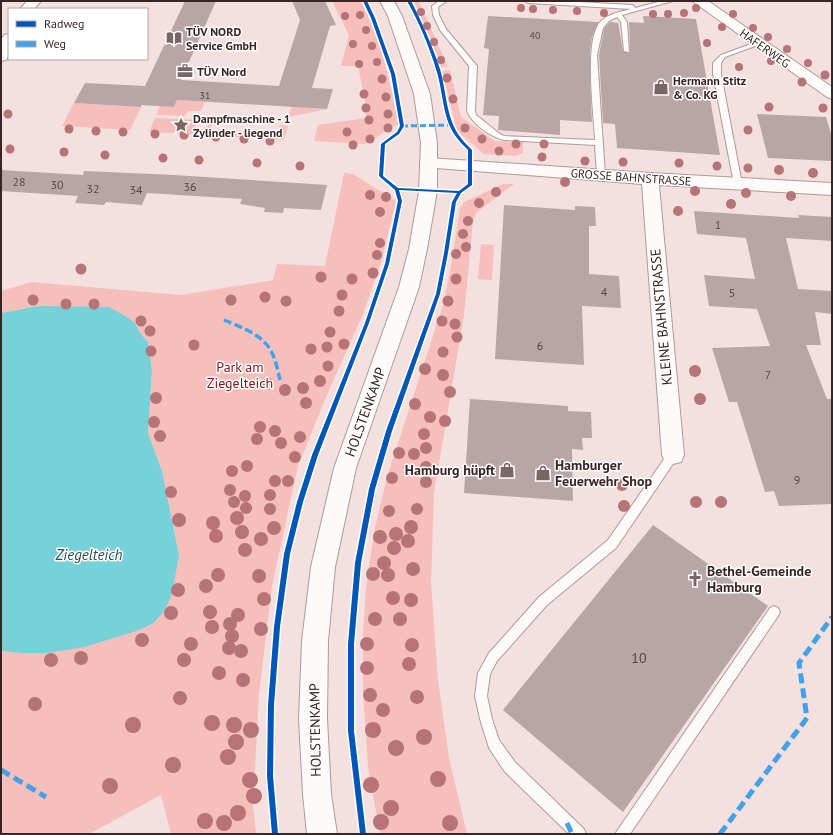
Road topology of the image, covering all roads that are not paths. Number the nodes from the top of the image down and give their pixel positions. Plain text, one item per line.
1 (386, 1) edge
2 (444, 1) edge
3 (528, 1) edge
4 (665, 1) edge
5 (699, 1) edge
6 (640, 8) junction
7 (618, 14) junction
8 (6, 40) edge
9 (758, 43) junction
10 (627, 51) dead end
11 (1, 57) edge
12 (832, 94) edge
13 (599, 143) junction
14 (429, 163) junction
15 (601, 175) junction
16 (650, 179) junction
17 (738, 184) junction
18 (832, 189) edge
19 (673, 455) joint
20 (774, 612) dead end
21 (322, 834) edge
22 (579, 834) edge
23 (622, 834) edge

1 - 14 main road, HOLSTENKAMP
2 - 13 lane
3 - 6 lane
4 - 6 lane
5 - 9 street, HAFERWEG
6 - 7 lane
7 - 10 lane
7 - 13 lane
8 - 11 street
9 - 12 street, HAFERWEG
9 - 17 lane
13 - 15 lane
14 - 15 street, GROSSE BAHNSTRASSE
14 - 21 main road, HOLSTENKAMP
15 - 16 street, GROSSE BAHNSTRASSE
16 - 17 street, GROSSE BAHNSTRASSE
16 - 19 street, KLEINE BAHNSTRASSE
17 - 18 street, GROSSE BAHNSTRASSE
19 - 22 lane
20 - 23 lane

